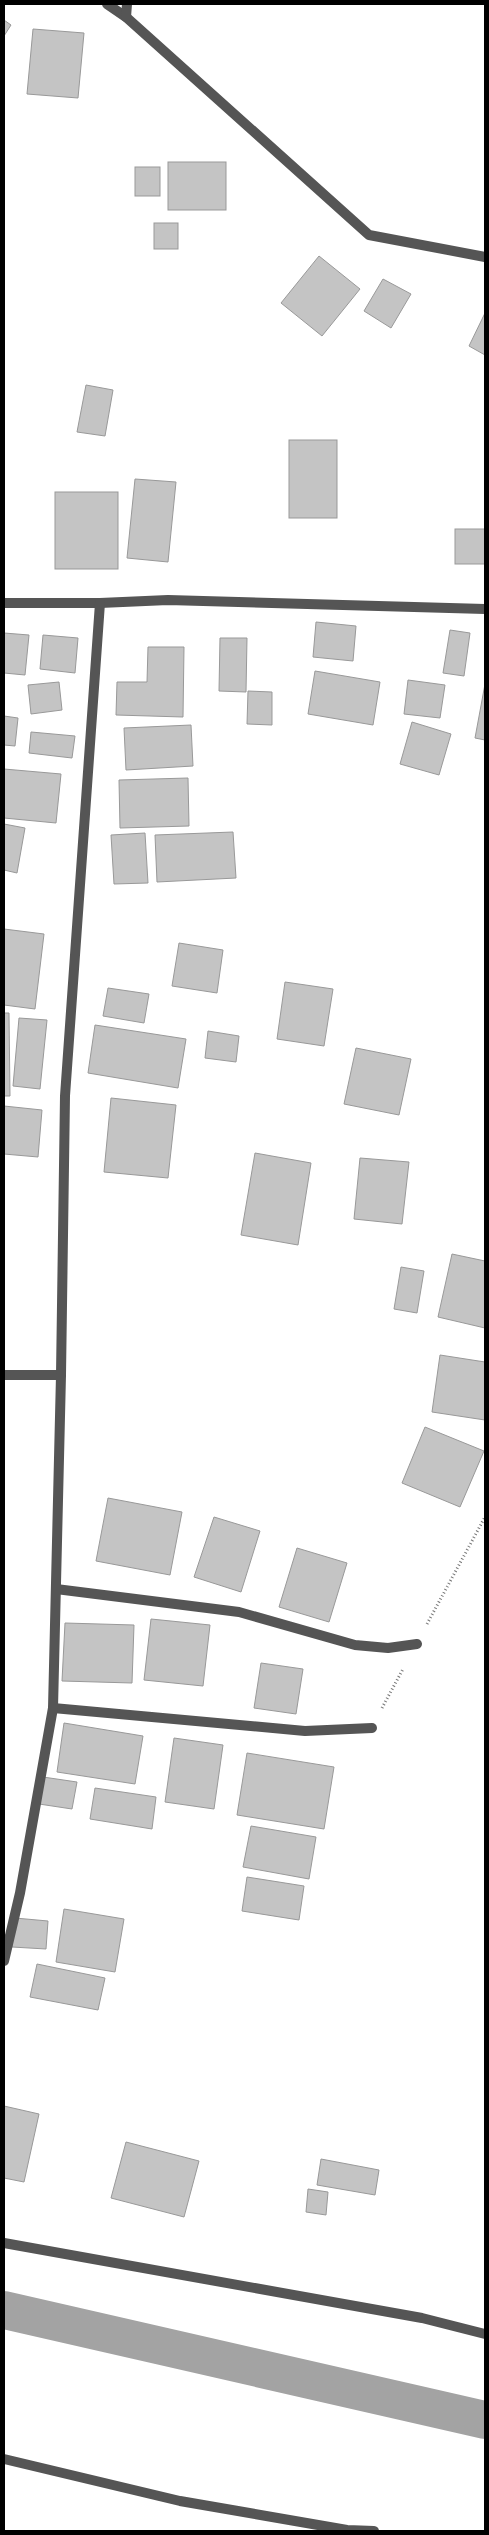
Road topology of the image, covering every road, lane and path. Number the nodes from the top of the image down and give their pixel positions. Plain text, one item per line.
1 (107, 4) edge
2 (127, 4) edge
3 (126, 17) junction
4 (485, 257) edge
5 (4, 603) edge
6 (100, 603) junction
7 (485, 609) edge
8 (4, 1375) edge
9 (62, 1375) junction
10 (56, 1588) junction
11 (417, 1644) dead end
12 (53, 1708) junction
13 (372, 1728) dead end
14 (4, 1961) edge
15 (4, 2242) edge
16 (485, 2334) edge
17 (4, 2460) edge
18 (374, 2531) edge

1 - 3 street
2 - 3 street
3 - 4 street
5 - 6 street
6 - 7 street
6 - 9 street
8 - 9 street
9 - 10 street
10 - 11 street
10 - 12 street
12 - 13 street
12 - 14 street
15 - 16 street
17 - 18 street

